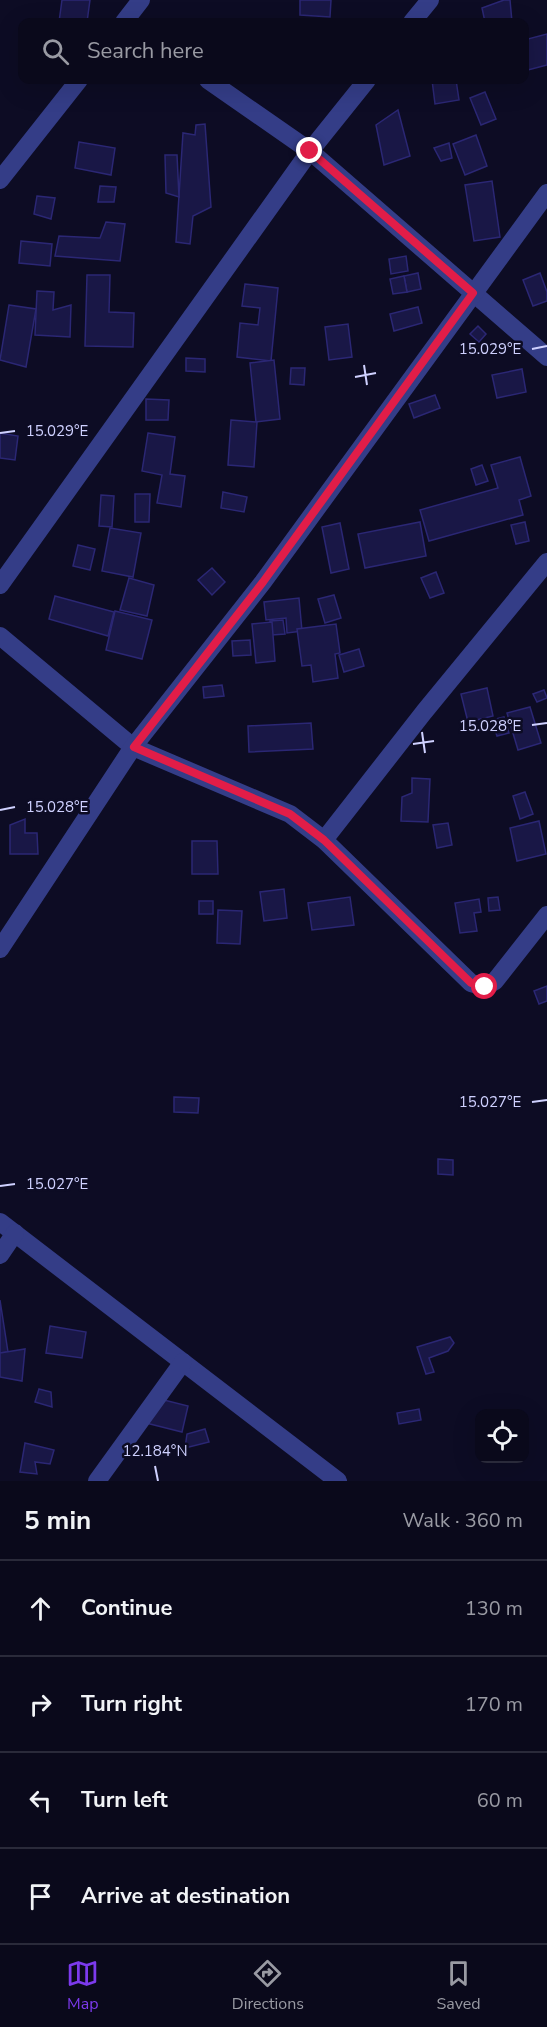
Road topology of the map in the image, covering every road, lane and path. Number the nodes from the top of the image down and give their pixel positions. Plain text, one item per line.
1 (141, 0) edge
2 (430, 0) edge
3 (128, 18) edge
4 (415, 18) edge
5 (76, 84) edge
6 (214, 84) edge
7 (364, 84) edge
8 (310, 151) junction
9 (0, 180) edge
10 (547, 193) edge
11 (473, 293) junction
12 (547, 357) edge
13 (547, 562) edge
14 (0, 585) edge
15 (0, 636) edge
16 (134, 747) junction
17 (324, 840) junction
18 (547, 915) edge
19 (0, 949) edge
20 (0, 1222) edge
21 (15, 1233) junction
22 (0, 1255) edge
23 (183, 1362) junction
24 (97, 1481) edge
25 (338, 1481) edge

1 - 3 street
2 - 4 street
5 - 9 street
6 - 8 street
7 - 8 street
8 - 11 street
8 - 14 street
10 - 11 street
11 - 12 street
11 - 16 street
13 - 17 street
15 - 16 street
16 - 17 street
16 - 19 street
17 - 18 street
20 - 21 street
21 - 22 street
21 - 23 street
23 - 24 street
23 - 25 street

